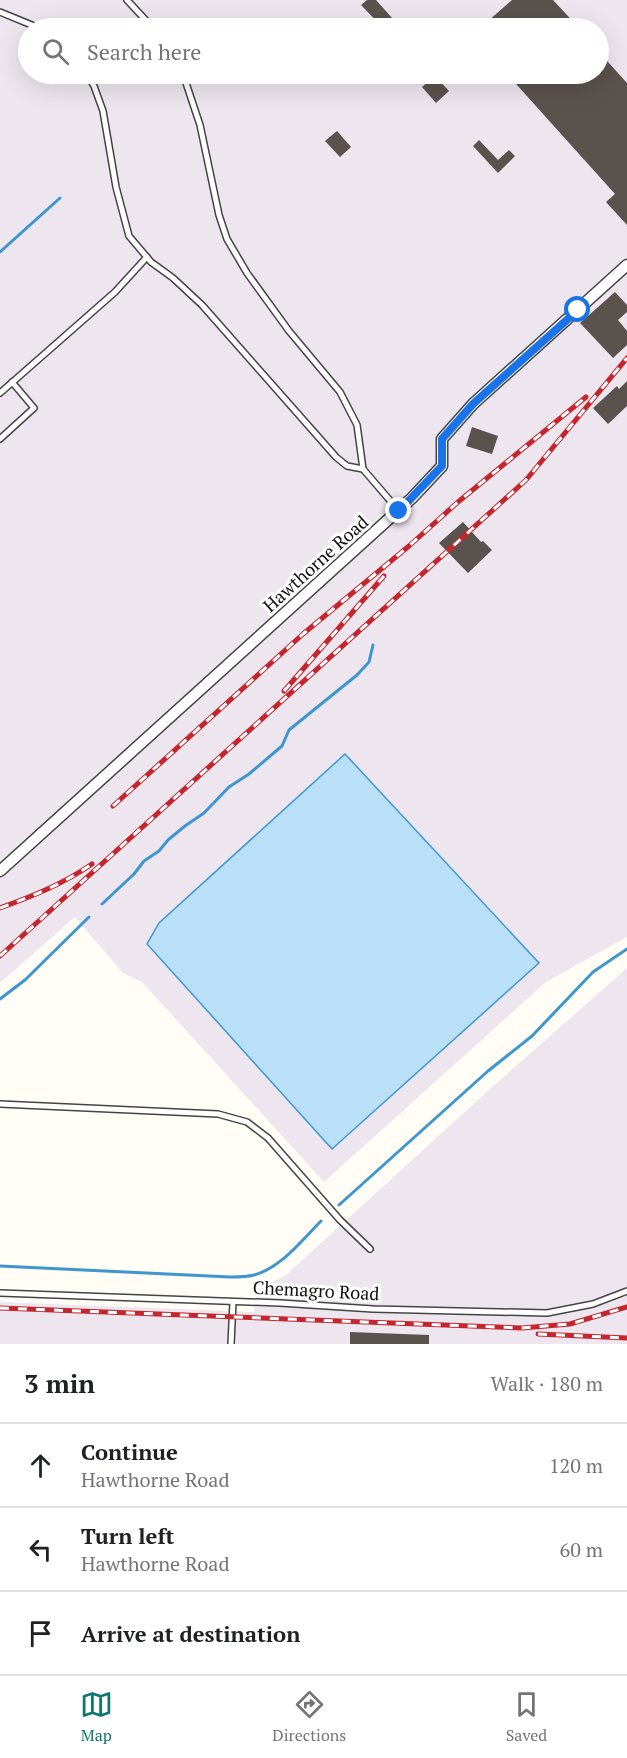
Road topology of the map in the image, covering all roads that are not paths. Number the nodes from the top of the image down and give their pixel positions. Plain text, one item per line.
1 (127, 0) edge
2 (0, 12) edge
3 (144, 18) edge
4 (18, 19) edge
5 (93, 84) edge
6 (186, 84) edge
7 (147, 257) junction
8 (627, 265) edge
9 (12, 382) junction
10 (0, 393) edge
11 (0, 439) edge
12 (363, 469) junction
13 (399, 511) junction
14 (0, 871) edge
15 (0, 1104) edge
16 (370, 1249) dead end
17 (627, 1291) edge
18 (0, 1293) edge
19 (233, 1302) junction
20 (231, 1344) edge

1 - 3 lane
2 - 4 lane
5 - 7 lane
6 - 12 lane
7 - 9 lane
7 - 12 lane
8 - 13 street, Hawthorne Road
9 - 10 lane
9 - 11 lane
12 - 13 lane
13 - 14 street, Hawthorne Road
15 - 16 lane
17 - 19 lane, Chemagro Road
18 - 19 lane, Chemagro Road
19 - 20 lane

